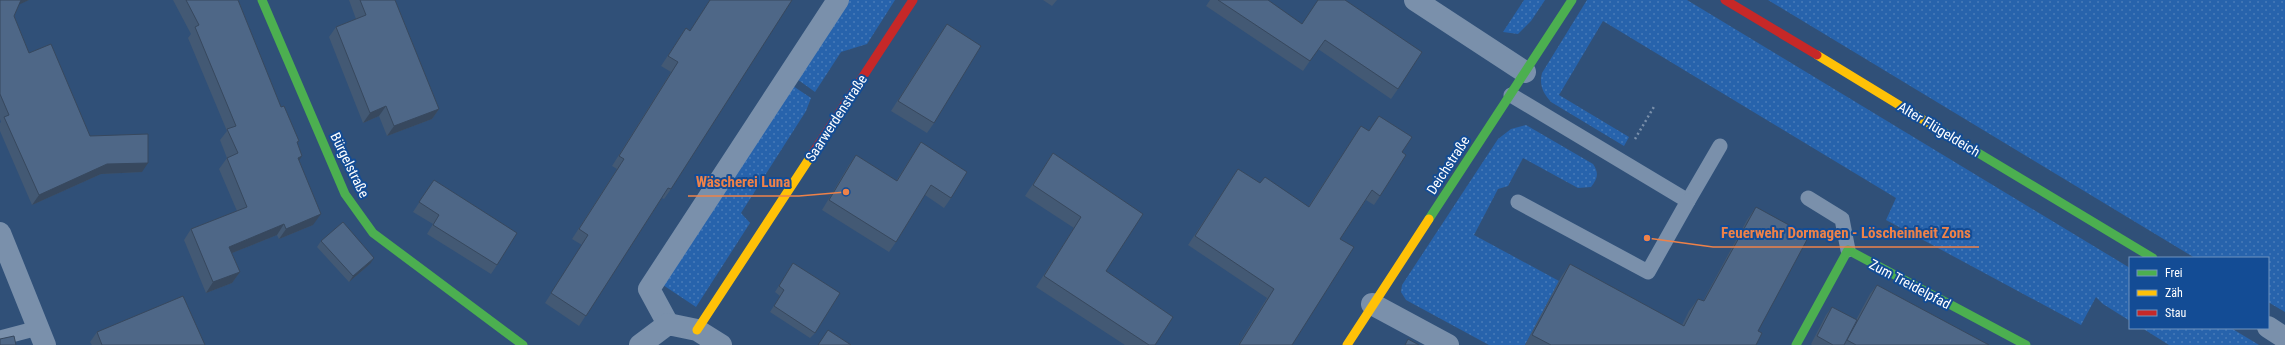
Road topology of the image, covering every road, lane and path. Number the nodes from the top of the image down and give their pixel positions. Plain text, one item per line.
1 (262, 0) edge
2 (838, 0) edge
3 (913, 0) edge
4 (1415, 0) edge
5 (1572, 0) edge
6 (1725, 0) edge
7 (1525, 72) junction
8 (1511, 95) junction
9 (1655, 105) dead end
10 (1720, 146) dead end
11 (1622, 162) junction
12 (1808, 198) dead end
13 (1688, 201) junction
14 (1518, 202) dead end
15 (0, 233) edge
16 (1848, 250) junction
17 (2151, 257) edge
18 (1372, 304) junction
19 (668, 324) junction
20 (2269, 328) edge
21 (697, 330) junction
22 (42, 336) edge
23 (0, 338) edge
24 (2285, 338) edge
25 (523, 345) edge
26 (640, 345) edge
27 (721, 345) edge
28 (1347, 345) edge
29 (1448, 345) edge
30 (1796, 345) edge
31 (2026, 345) edge

1 - 25 street, Bürgelstraße
2 - 19 street
3 - 21 street, Saarwerdenstraße
4 - 7 street
5 - 7 street, Deichstraße
6 - 17 street, Alter Flügeldeich
7 - 8 street, Deichstraße
8 - 11 lane
8 - 18 street, Deichstraße
9 - 11 path
10 - 13 lane
11 - 13 lane
12 - 16 lane
13 - 14 lane
15 - 22 street
16 - 30 street
16 - 31 street, Zum Treidelpfad
18 - 28 street, Deichstraße
18 - 29 street
19 - 21 street
19 - 26 street
20 - 24 street
21 - 27 street
22 - 23 lane

